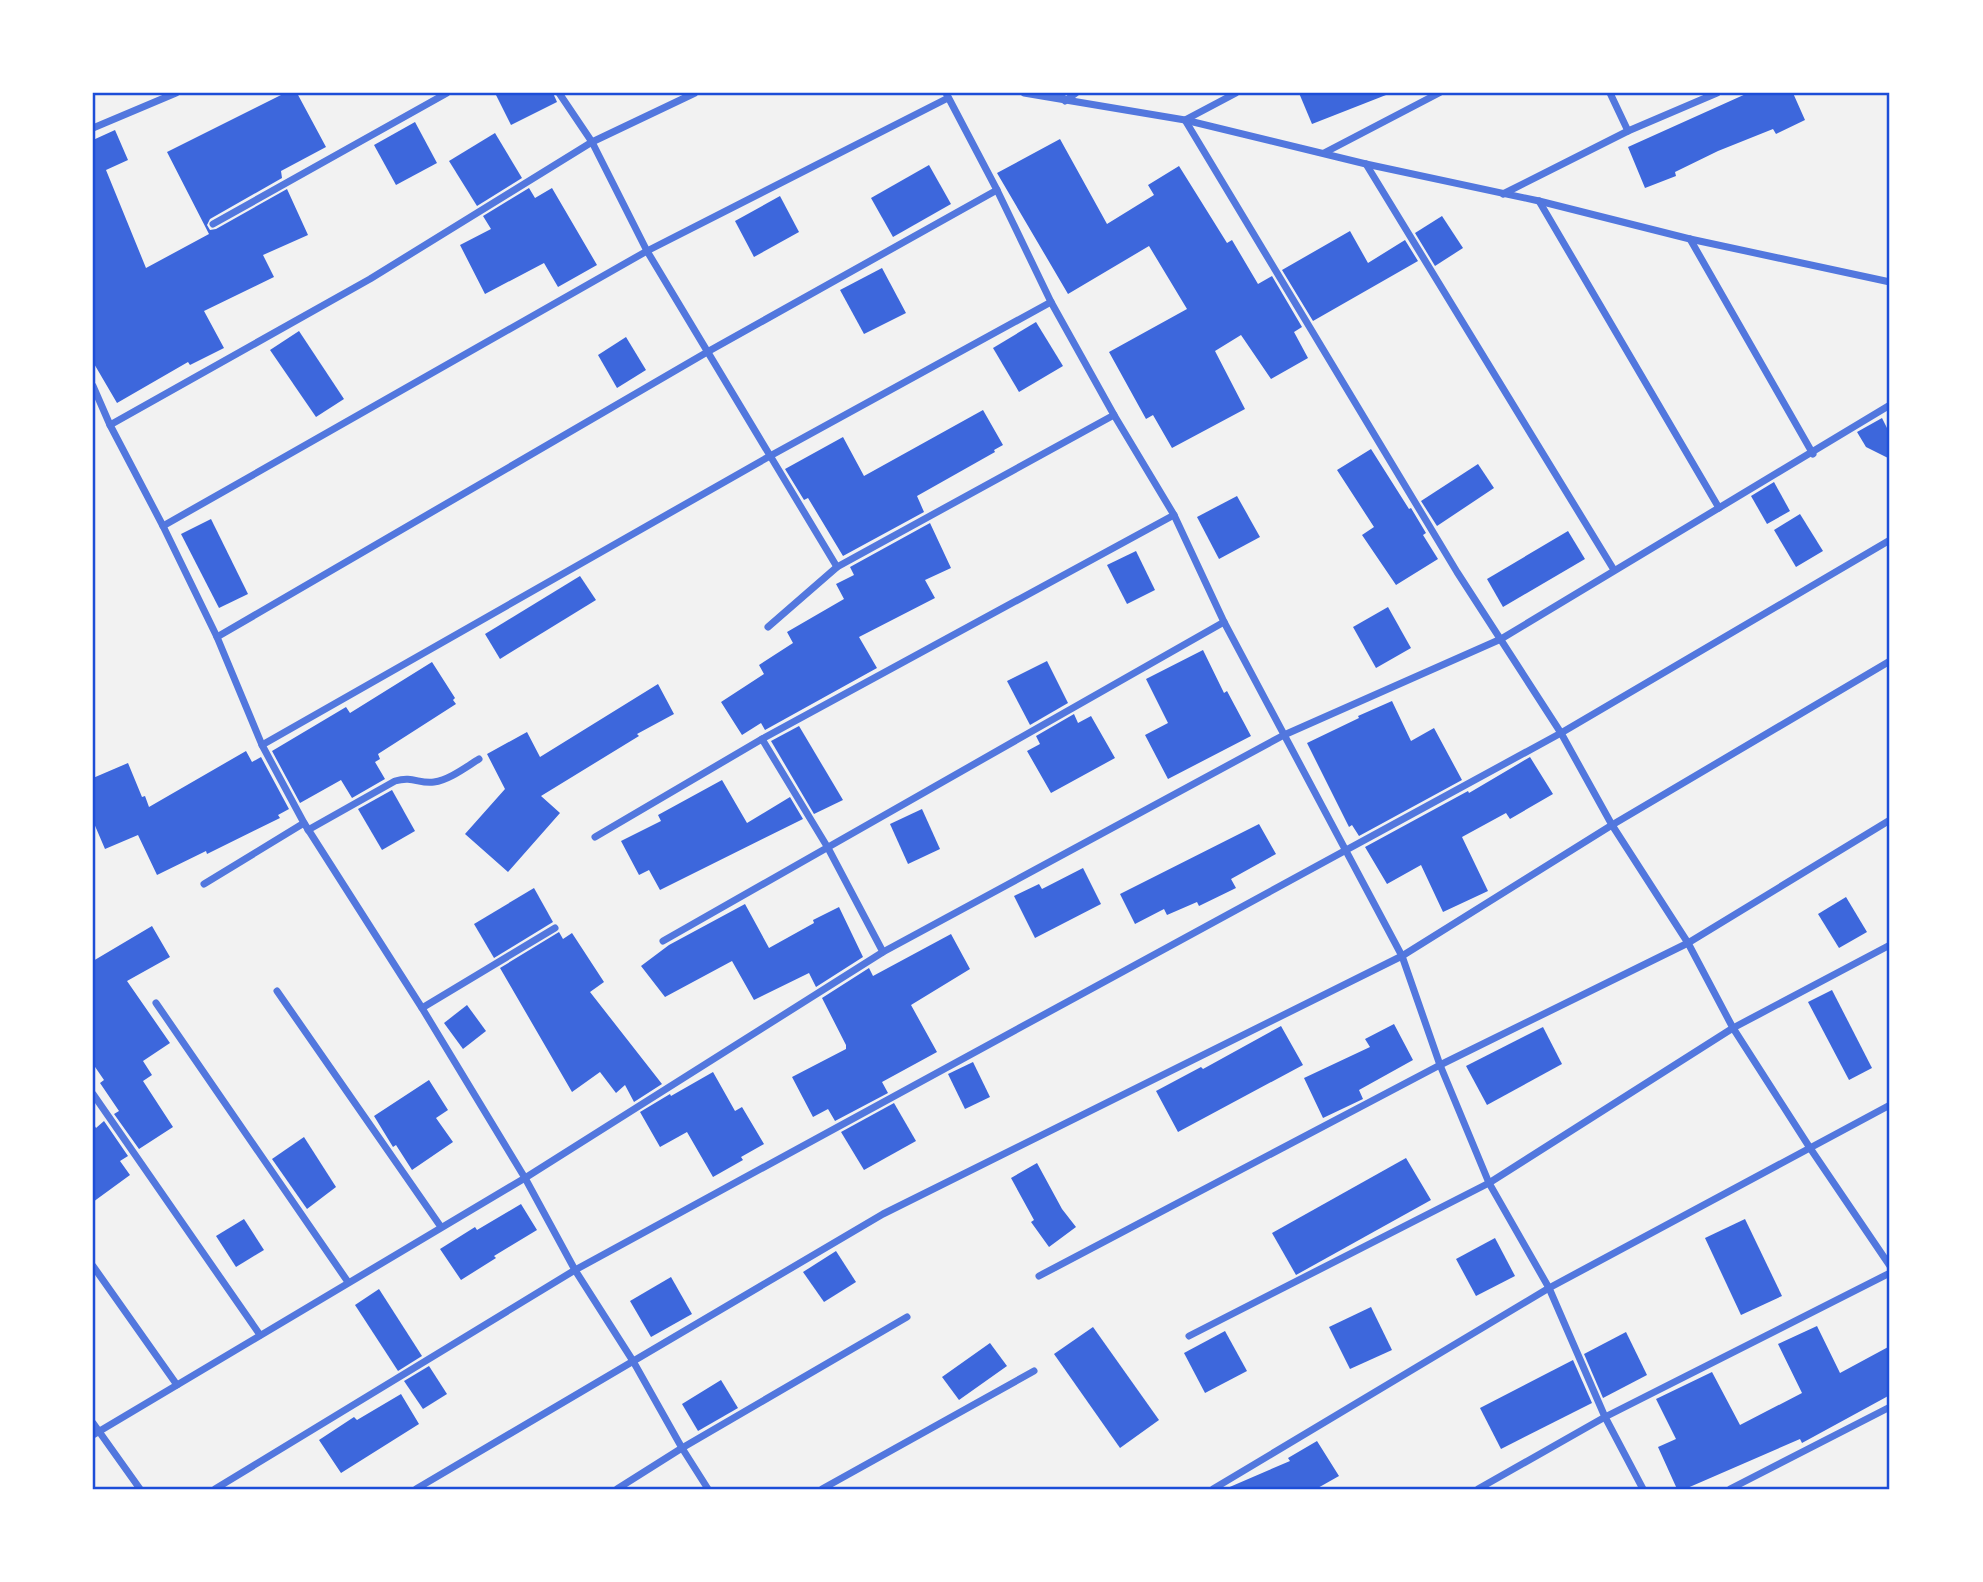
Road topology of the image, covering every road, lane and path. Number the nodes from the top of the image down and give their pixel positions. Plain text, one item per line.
1 (176, 93) edge
2 (447, 93) edge
3 (559, 93) edge
4 (695, 93) edge
5 (1024, 93) edge
6 (1060, 93) edge
7 (1076, 93) edge
8 (1236, 93) edge
9 (1439, 93) edge
10 (1610, 93) edge
11 (1717, 93) edge
12 (947, 95) edge
13 (1065, 101) junction
14 (1185, 120) junction
15 (93, 128) edge
16 (1628, 131) junction
17 (592, 142) junction
18 (1324, 153) junction
19 (1366, 164) junction
20 (998, 190) junction
21 (1503, 194) junction
22 (1539, 201) junction
23 (213, 224) dead end
24 (1690, 239) junction
25 (647, 251) junction
26 (1890, 282) edge
27 (1051, 302) junction
28 (709, 351) junction
29 (93, 386) edge
30 (1890, 405) edge
31 (1114, 415) junction
32 (110, 425) junction
33 (1813, 454) junction
34 (769, 456) junction
35 (1719, 508) junction
36 (1174, 515) junction
37 (163, 526) junction
38 (1890, 540) edge
39 (837, 567) junction
40 (1614, 570) junction
41 (1224, 622) junction
42 (768, 626) dead end
43 (218, 637) junction
44 (1500, 639) junction
45 (1890, 661) edge
46 (1561, 733) junction
47 (1284, 736) junction
48 (762, 739) junction
49 (262, 745) junction
50 (479, 759) dead end
51 (1890, 820) edge
52 (1612, 825) junction
53 (306, 827) junction
54 (595, 837) dead end
55 (828, 848) junction
56 (1346, 849) junction
57 (204, 884) dead end
58 (555, 928) dead end
59 (663, 942) dead end
60 (1688, 943) junction
61 (1890, 945) edge
62 (883, 952) junction
63 (1402, 956) junction
64 (277, 991) dead end
65 (156, 1003) dead end
66 (422, 1008) junction
67 (1733, 1028) junction
68 (1440, 1065) junction
69 (93, 1094) edge
70 (1890, 1105) edge
71 (1810, 1148) junction
72 (525, 1178) junction
73 (1489, 1183) junction
74 (441, 1227) junction
75 (93, 1266) edge
76 (1890, 1266) edge
77 (575, 1270) junction
78 (1890, 1273) edge
79 (1039, 1276) dead end
80 (348, 1282) junction
81 (1549, 1288) junction
82 (907, 1317) dead end
83 (260, 1335) junction
84 (1189, 1336) dead end
85 (633, 1361) junction
86 (1034, 1371) dead end
87 (177, 1385) junction
88 (1890, 1407) edge
89 (1605, 1417) junction
90 (93, 1423) edge
91 (96, 1433) edge
92 (682, 1448) junction
93 (140, 1489) edge
94 (215, 1489) edge
95 (416, 1489) edge
96 (617, 1489) edge
97 (708, 1489) edge
98 (822, 1489) edge
99 (1213, 1489) edge
100 (1478, 1489) edge
101 (1643, 1489) edge
102 (1730, 1489) edge

1 - 15 street
2 - 23 street
3 - 17 street
4 - 17 street
5 - 13 street
6 - 13 street
7 - 13 street
8 - 14 street
9 - 18 street
10 - 16 street
11 - 16 street
12 - 20 street
12 - 25 street
13 - 14 street
14 - 18 street
14 - 44 street
16 - 21 street
17 - 25 street
17 - 32 street
18 - 19 street
19 - 21 street
19 - 40 street
20 - 27 street
20 - 28 street
21 - 22 street
22 - 24 street
22 - 35 street
24 - 26 street
24 - 33 street
25 - 28 street
25 - 37 street
27 - 31 street
27 - 34 street
28 - 34 street
28 - 43 street
29 - 32 street
30 - 33 street
31 - 36 street
31 - 39 street
32 - 37 street
33 - 35 street
34 - 39 street
34 - 49 street
35 - 40 street
36 - 41 street
36 - 48 street
37 - 43 street
38 - 46 street
39 - 42 street
40 - 44 street
41 - 47 street
41 - 55 street
43 - 49 street
44 - 46 street
44 - 47 street
45 - 52 street
46 - 52 street
46 - 56 street
47 - 56 street
47 - 62 street
48 - 54 street
48 - 55 street
49 - 53 street
50 - 53 street
51 - 60 street
52 - 60 street
52 - 63 street
53 - 57 street
53 - 66 street
55 - 59 street
55 - 62 street
56 - 63 street
56 - 77 street
58 - 66 street
60 - 67 street
60 - 68 street
61 - 67 street
62 - 72 street
63 - 68 street
63 - 85 street
64 - 74 street
65 - 80 street
66 - 72 street
67 - 71 street
67 - 73 street
68 - 73 street
68 - 79 street
69 - 83 street
70 - 71 street
71 - 76 street
71 - 81 street
72 - 74 street
72 - 77 street
73 - 81 street
73 - 84 street
74 - 80 street
75 - 87 street
77 - 85 street
77 - 94 street
78 - 89 street
80 - 83 street
81 - 89 street
81 - 99 street
82 - 92 street
83 - 87 street
85 - 92 street
85 - 95 street
86 - 98 street
87 - 91 street
88 - 102 street
89 - 100 street
89 - 101 street
90 - 91 street
91 - 93 street
92 - 96 street
92 - 97 street

